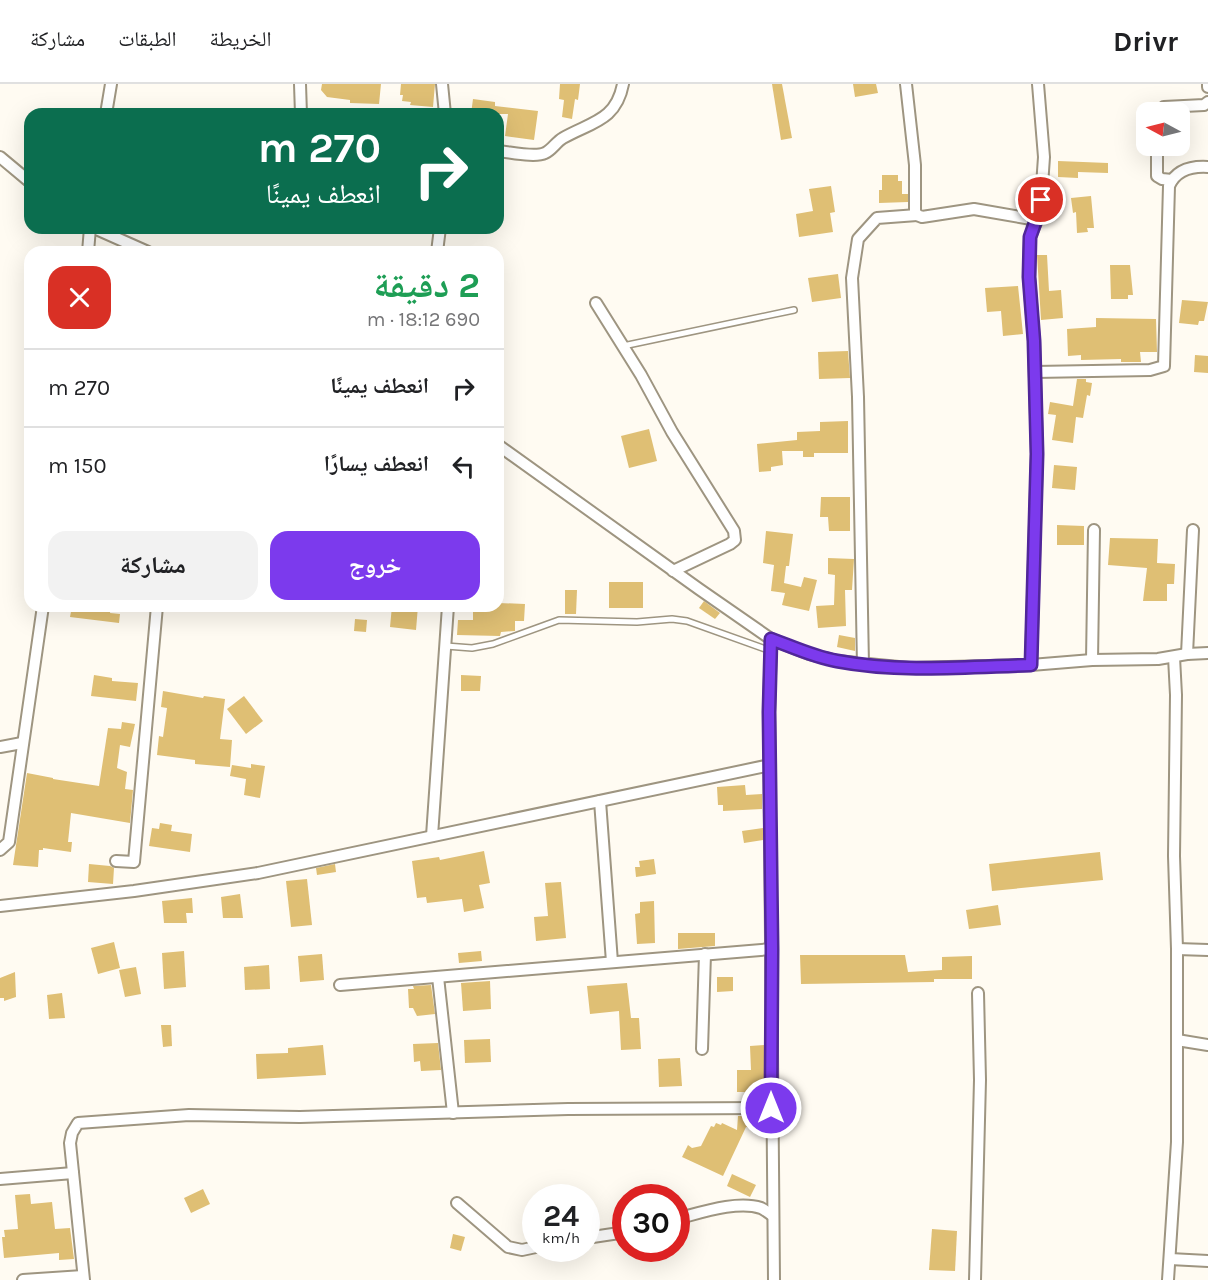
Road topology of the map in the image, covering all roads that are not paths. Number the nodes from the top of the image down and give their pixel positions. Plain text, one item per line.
1 (111, 84) edge
2 (300, 84) edge
3 (442, 84) edge
4 (623, 84) edge
5 (906, 84) edge
6 (1038, 84) edge
7 (1208, 102) edge
8 (1190, 106) edge
9 (107, 108) edge
10 (301, 108) edge
11 (444, 108) edge
12 (504, 151) edge
13 (1157, 156) edge
14 (0, 157) edge
15 (1208, 166) edge
16 (24, 177) edge
17 (1172, 180) junction
18 (917, 215) junction
19 (1036, 220) junction
20 (106, 234) edge
21 (134, 246) edge
22 (596, 303) dead end
23 (794, 310) dead end
24 (622, 347) junction
25 (1035, 372) junction
26 (504, 450) edge
27 (1094, 530) dead end
28 (1193, 530) dead end
29 (674, 571) junction
30 (42, 612) edge
31 (156, 612) edge
32 (448, 612) edge
33 (771, 639) junction
34 (446, 646) junction
35 (771, 651) junction
36 (1208, 653) edge
37 (1187, 654) junction
38 (1174, 657) junction
39 (1092, 660) junction
40 (863, 665) junction
41 (1031, 665) junction
42 (22, 743) junction
43 (0, 747) edge
44 (770, 765) junction
45 (600, 801) junction
46 (432, 836) junction
47 (0, 850) edge
48 (116, 861) dead end
49 (0, 906) edge
50 (772, 949) junction
51 (1177, 949) junction
52 (1208, 950) edge
53 (705, 954) junction
54 (612, 962) junction
55 (438, 977) junction
56 (340, 986) dead end
57 (978, 993) dead end
58 (1177, 1040) junction
59 (1208, 1045) edge
60 (702, 1049) dead end
61 (771, 1108) junction
62 (453, 1113) junction
63 (74, 1173) junction
64 (0, 1179) edge
65 (457, 1203) dead end
66 (690, 1215) edge
67 (773, 1216) junction
68 (522, 1250) edge
69 (1170, 1259) junction
70 (1208, 1261) edge
71 (84, 1278) edge
72 (23, 1280) edge
73 (774, 1280) edge
74 (975, 1280) edge
75 (1168, 1280) edge

1 - 9 street
2 - 10 street
3 - 11 street
4 - 12 street
5 - 18 street
6 - 19 street
7 - 8 street
13 - 17 street
14 - 16 street
15 - 17 street
17 - 25 street
18 - 19 street
18 - 40 street
19 - 25 street
20 - 21 street
22 - 24 street
23 - 24 lane
24 - 29 street
25 - 41 street
26 - 29 street
27 - 39 street
28 - 37 street
29 - 33 street
30 - 42 street
31 - 48 street
32 - 34 street
33 - 35 street
33 - 40 street
34 - 35 lane
34 - 46 street
35 - 44 street
36 - 37 street
37 - 38 street
38 - 39 street
38 - 51 street
39 - 41 street
40 - 41 street
42 - 43 street
42 - 47 street
44 - 45 street
44 - 50 street
45 - 46 street
45 - 54 street
46 - 49 street
50 - 53 street
50 - 61 street
51 - 52 street
51 - 58 street
53 - 54 street
53 - 60 street
54 - 55 street
55 - 56 street
55 - 62 street
57 - 74 street
58 - 59 street
58 - 69 street
61 - 62 street
61 - 67 street
62 - 63 street
63 - 64 street
63 - 71 street
65 - 68 street
66 - 67 street
67 - 73 street
69 - 70 street
69 - 75 street
71 - 72 street

